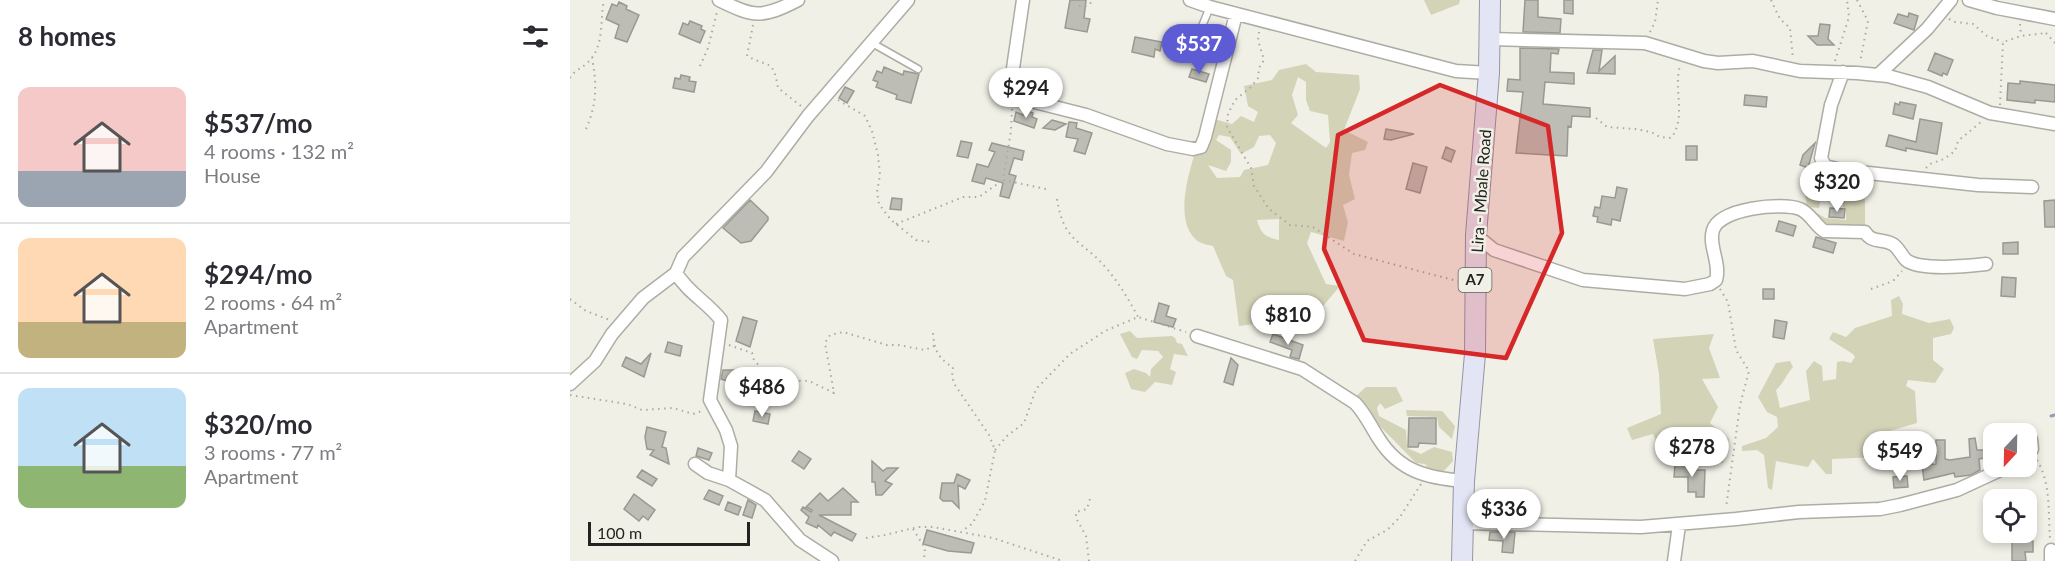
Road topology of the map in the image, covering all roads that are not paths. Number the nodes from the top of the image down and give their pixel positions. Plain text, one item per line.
1 (719, 0) edge
2 (798, 0) edge
3 (908, 0) edge
4 (1023, 0) edge
5 (1190, 0) edge
6 (1490, 0) edge
7 (1951, 0) edge
8 (1969, 0) edge
9 (1210, 7) junction
10 (1236, 14) junction
11 (2051, 18) edge
12 (1490, 39) junction
13 (872, 43) junction
14 (1192, 44) dead end
15 (918, 69) dead end
16 (1837, 72) junction
17 (1490, 73) junction
18 (1878, 75) junction
19 (2055, 124) edge
20 (2032, 187) dead end
21 (1476, 235) junction
22 (1986, 264) dead end
23 (676, 273) junction
24 (1197, 336) road end
25 (570, 384) edge
26 (695, 464) dead end
27 (1985, 477) edge
28 (729, 480) junction
29 (1464, 481) junction
30 (1463, 523) junction
31 (1680, 525) junction
32 (832, 561) edge
33 (1461, 561) edge
34 (1674, 561) edge

1 - 2 street
3 - 13 street
4 - 10 street
5 - 9 street
6 - 12 main road, Lira - Mbale Road / A7
7 - 18 street
8 - 11 street
9 - 10 street
9 - 14 lane
10 - 17 street
12 - 16 street
12 - 17 main road, Lira - Mbale Road / A7
13 - 15 lane
13 - 23 street
16 - 18 street
16 - 20 street
17 - 21 main road, Lira - Mbale Road / A7
18 - 19 street
21 - 22 street
21 - 29 main road, Lira - Mbale Road / A7
23 - 25 street
23 - 28 street
24 - 29 street
26 - 28 street
27 - 31 street
28 - 32 street
29 - 30 main road, Lira - Mbale Road / A7
30 - 31 street
30 - 33 main road, Lira - Mbale Road / A7
31 - 34 street

